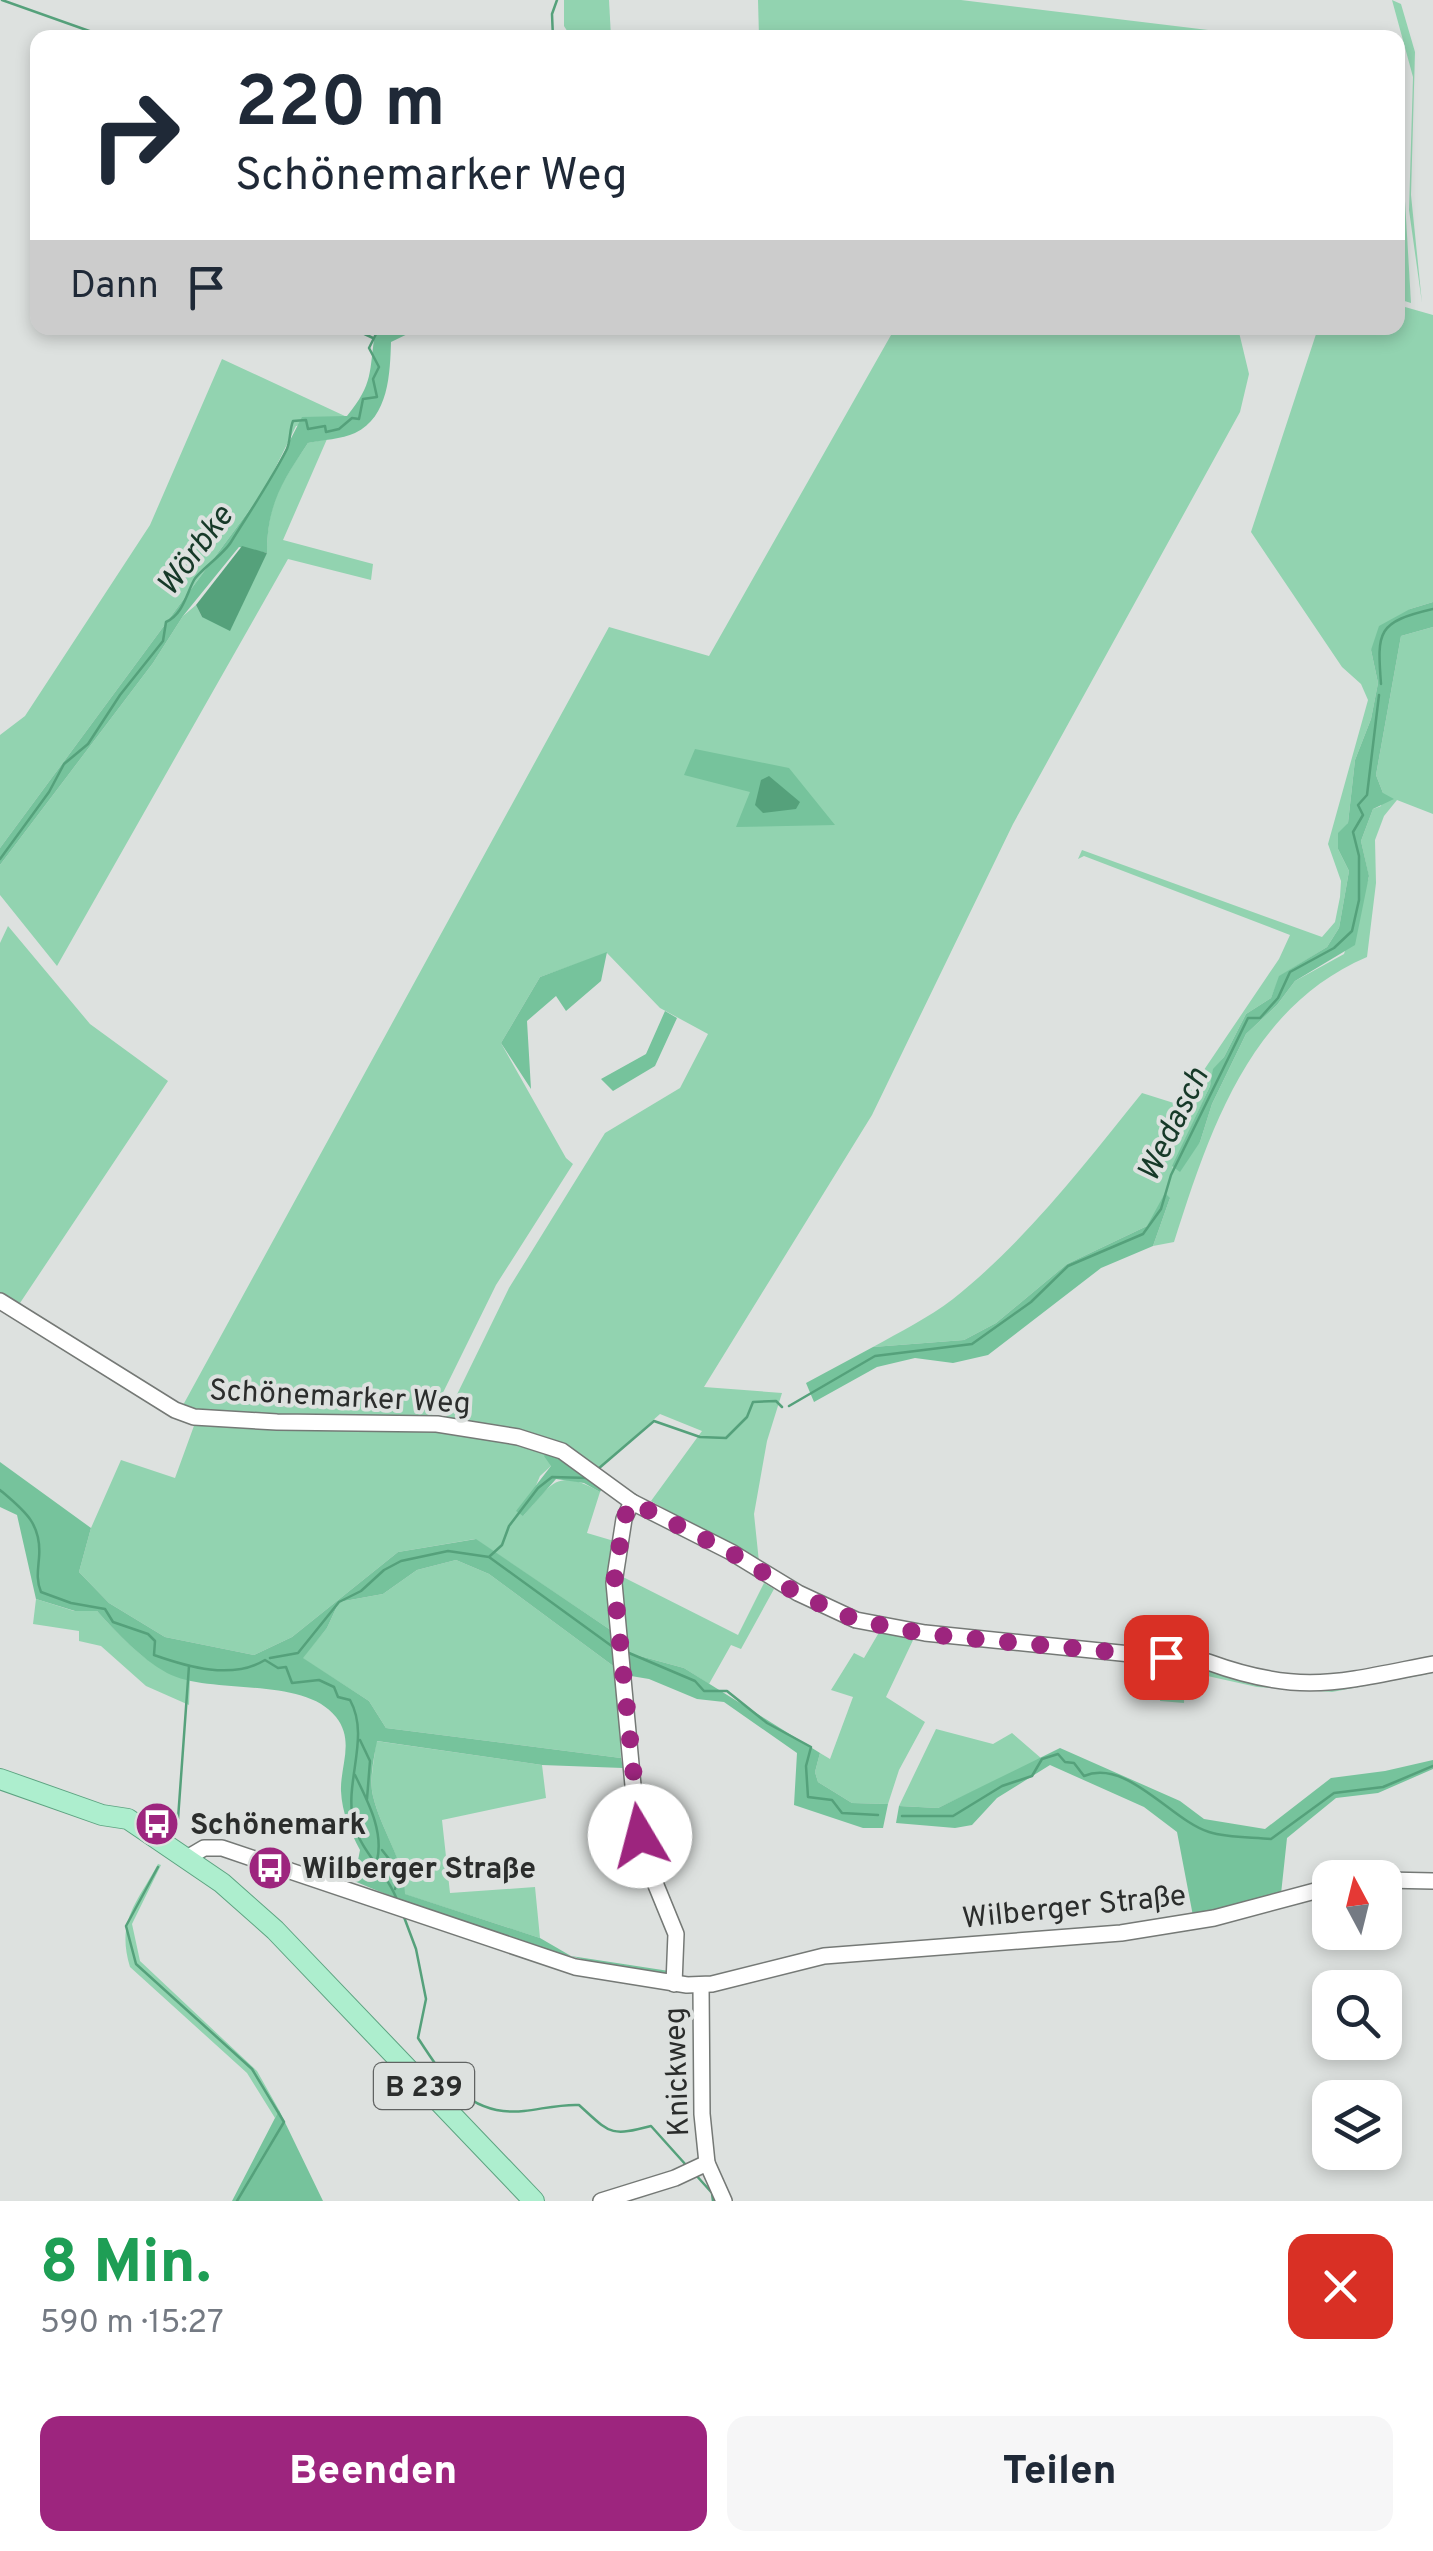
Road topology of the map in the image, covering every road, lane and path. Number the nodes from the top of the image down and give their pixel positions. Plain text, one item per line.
1 (0, 1301) edge
2 (632, 1502) junction
3 (1433, 1664) edge
4 (0, 1779) edge
5 (188, 1858) junction
6 (1402, 1880) edge
7 (1433, 1881) edge
8 (1312, 1891) edge
9 (674, 1984) junction
10 (701, 1986) junction
11 (697, 2168) junction
12 (534, 2201) edge
13 (601, 2201) edge
14 (724, 2201) edge

1 - 2 street, Schönemarker Weg
2 - 3 street, Schönemarker Weg
2 - 9 street
4 - 5 main road, B 239
5 - 9 street, Wilberger Straße
5 - 12 main road, B 239
6 - 7 street
8 - 10 street, Wilberger Straße
9 - 10 street, Wilberger Straße
10 - 11 street, Knickweg
11 - 13 street, Knickweg
11 - 14 street

